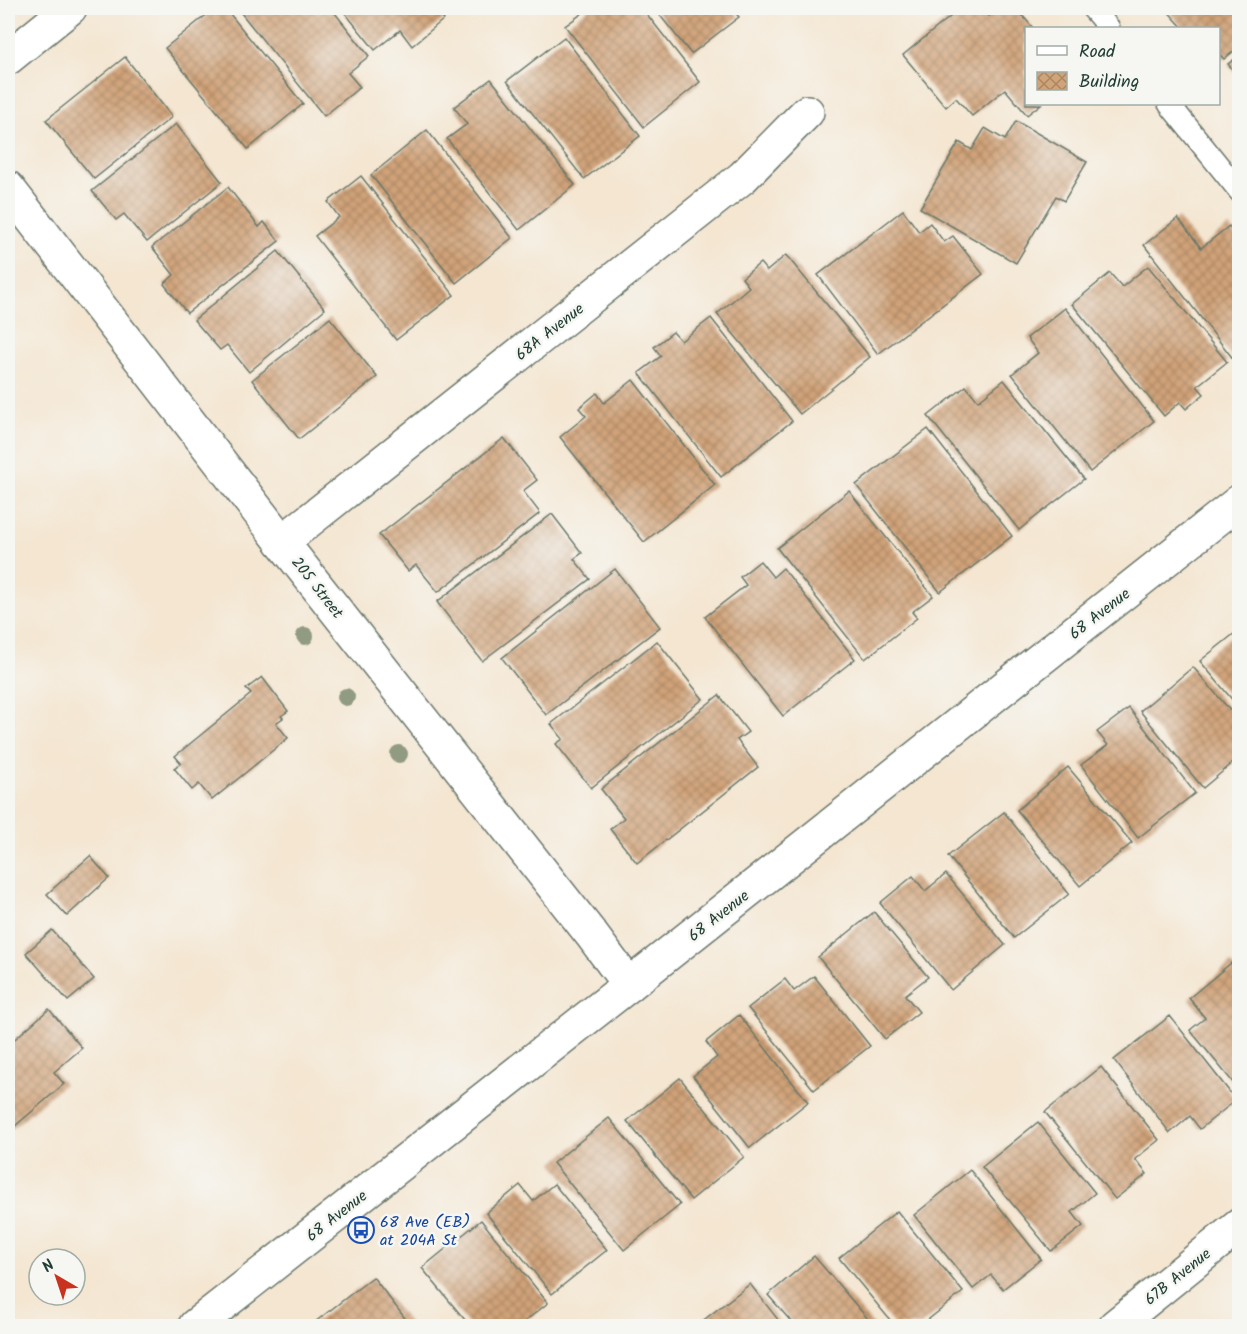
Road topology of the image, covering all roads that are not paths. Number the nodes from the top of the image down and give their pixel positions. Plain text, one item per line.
1 (70, 8) edge
2 (1092, 8) edge
3 (1108, 27) edge
4 (8, 58) edge
5 (1170, 105) edge
6 (807, 111) dead end
7 (8, 188) edge
8 (1239, 192) edge
9 (1239, 501) edge
10 (282, 542) junction
11 (629, 985) junction
12 (1239, 1225) edge
13 (195, 1326) edge
14 (1115, 1326) edge

1 - 4 street
2 - 3 lane
5 - 8 lane
6 - 10 street, 68A Avenue
7 - 10 street, 205 Street
9 - 11 street, 68 Avenue
10 - 11 street, 205 Street
11 - 13 street, 68 Avenue
12 - 14 street, 67B Avenue

